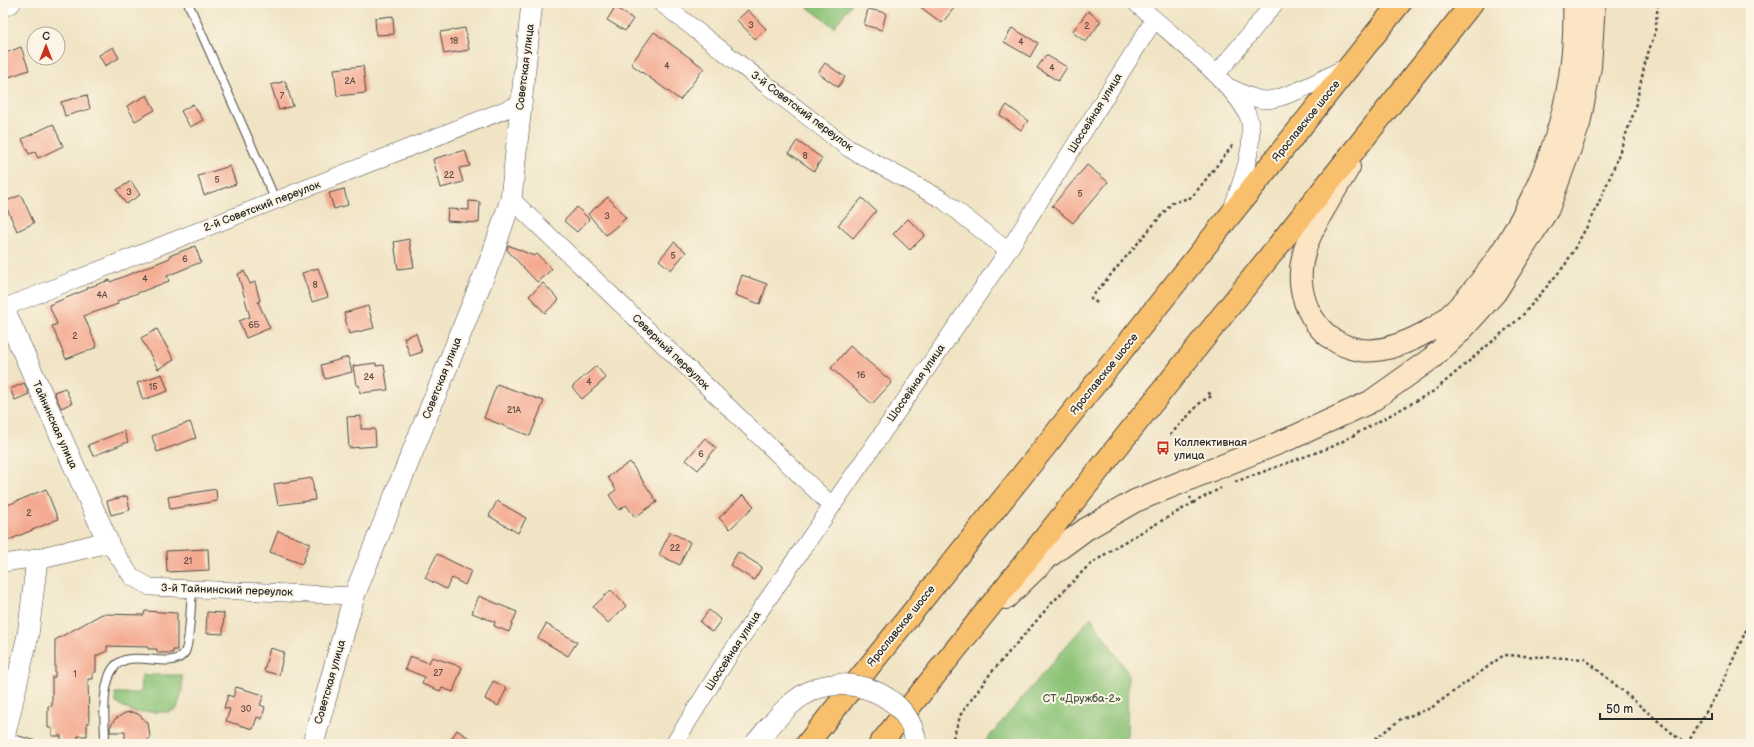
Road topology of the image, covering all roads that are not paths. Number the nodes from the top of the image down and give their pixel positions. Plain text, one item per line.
1 (10, 3) edge
2 (188, 3) edge
3 (532, 3) edge
4 (661, 3) edge
5 (1136, 3) edge
6 (1275, 3) edge
7 (1400, 3) edge
8 (1472, 3) edge
9 (3, 6) edge
10 (1595, 7) edge
11 (1574, 12) edge
12 (1154, 20) junction
13 (1351, 65) junction
14 (1216, 75) junction
15 (1229, 87) junction
16 (520, 104) junction
17 (1369, 131) junction
18 (511, 198) junction
19 (276, 201) junction
20 (1229, 217) junction
21 (1008, 251) junction
22 (3, 308) edge
23 (831, 505) junction
24 (108, 542) junction
25 (41, 558) junction
26 (3, 563) edge
27 (192, 588) junction
28 (354, 596) junction
29 (964, 638) junction
30 (4, 740) edge
31 (31, 744) edge
32 (105, 744) edge
33 (313, 744) edge
34 (674, 744) edge
35 (755, 744) edge
36 (807, 744) edge
37 (880, 744) edge
38 (916, 744) edge

1 - 9 street
2 - 19 lane
3 - 16 street, Советская улица
4 - 21 street, 3-й Советский переулок
5 - 12 street
6 - 14 street
7 - 13 highway, Ярославское шоссе
8 - 17 highway
10 - 29 main road
11 - 17 main road
12 - 14 street
12 - 21 street, Шоссейная улица
13 - 15 street
13 - 20 highway, Ярославское шоссе
14 - 15 street
15 - 20 street
16 - 18 street, Советская улица
16 - 19 street, 2-й Советский переулок
17 - 29 highway
18 - 23 street, Северный переулок
18 - 28 street, Советская улица
19 - 22 street, 2-й Советский переулок
20 - 36 highway, Ярославское шоссе
21 - 23 street, Шоссейная улица
22 - 24 street, Тайнинская улица
23 - 34 street, Шоссейная улица
24 - 25 street
24 - 27 street, 3-й Тайнинский переулок
25 - 26 street
25 - 30 street
27 - 28 street, 3-й Тайнинский переулок
27 - 32 lane
28 - 33 street, Советская улица
29 - 37 highway
30 - 31 lane
35 - 38 street, bridge

